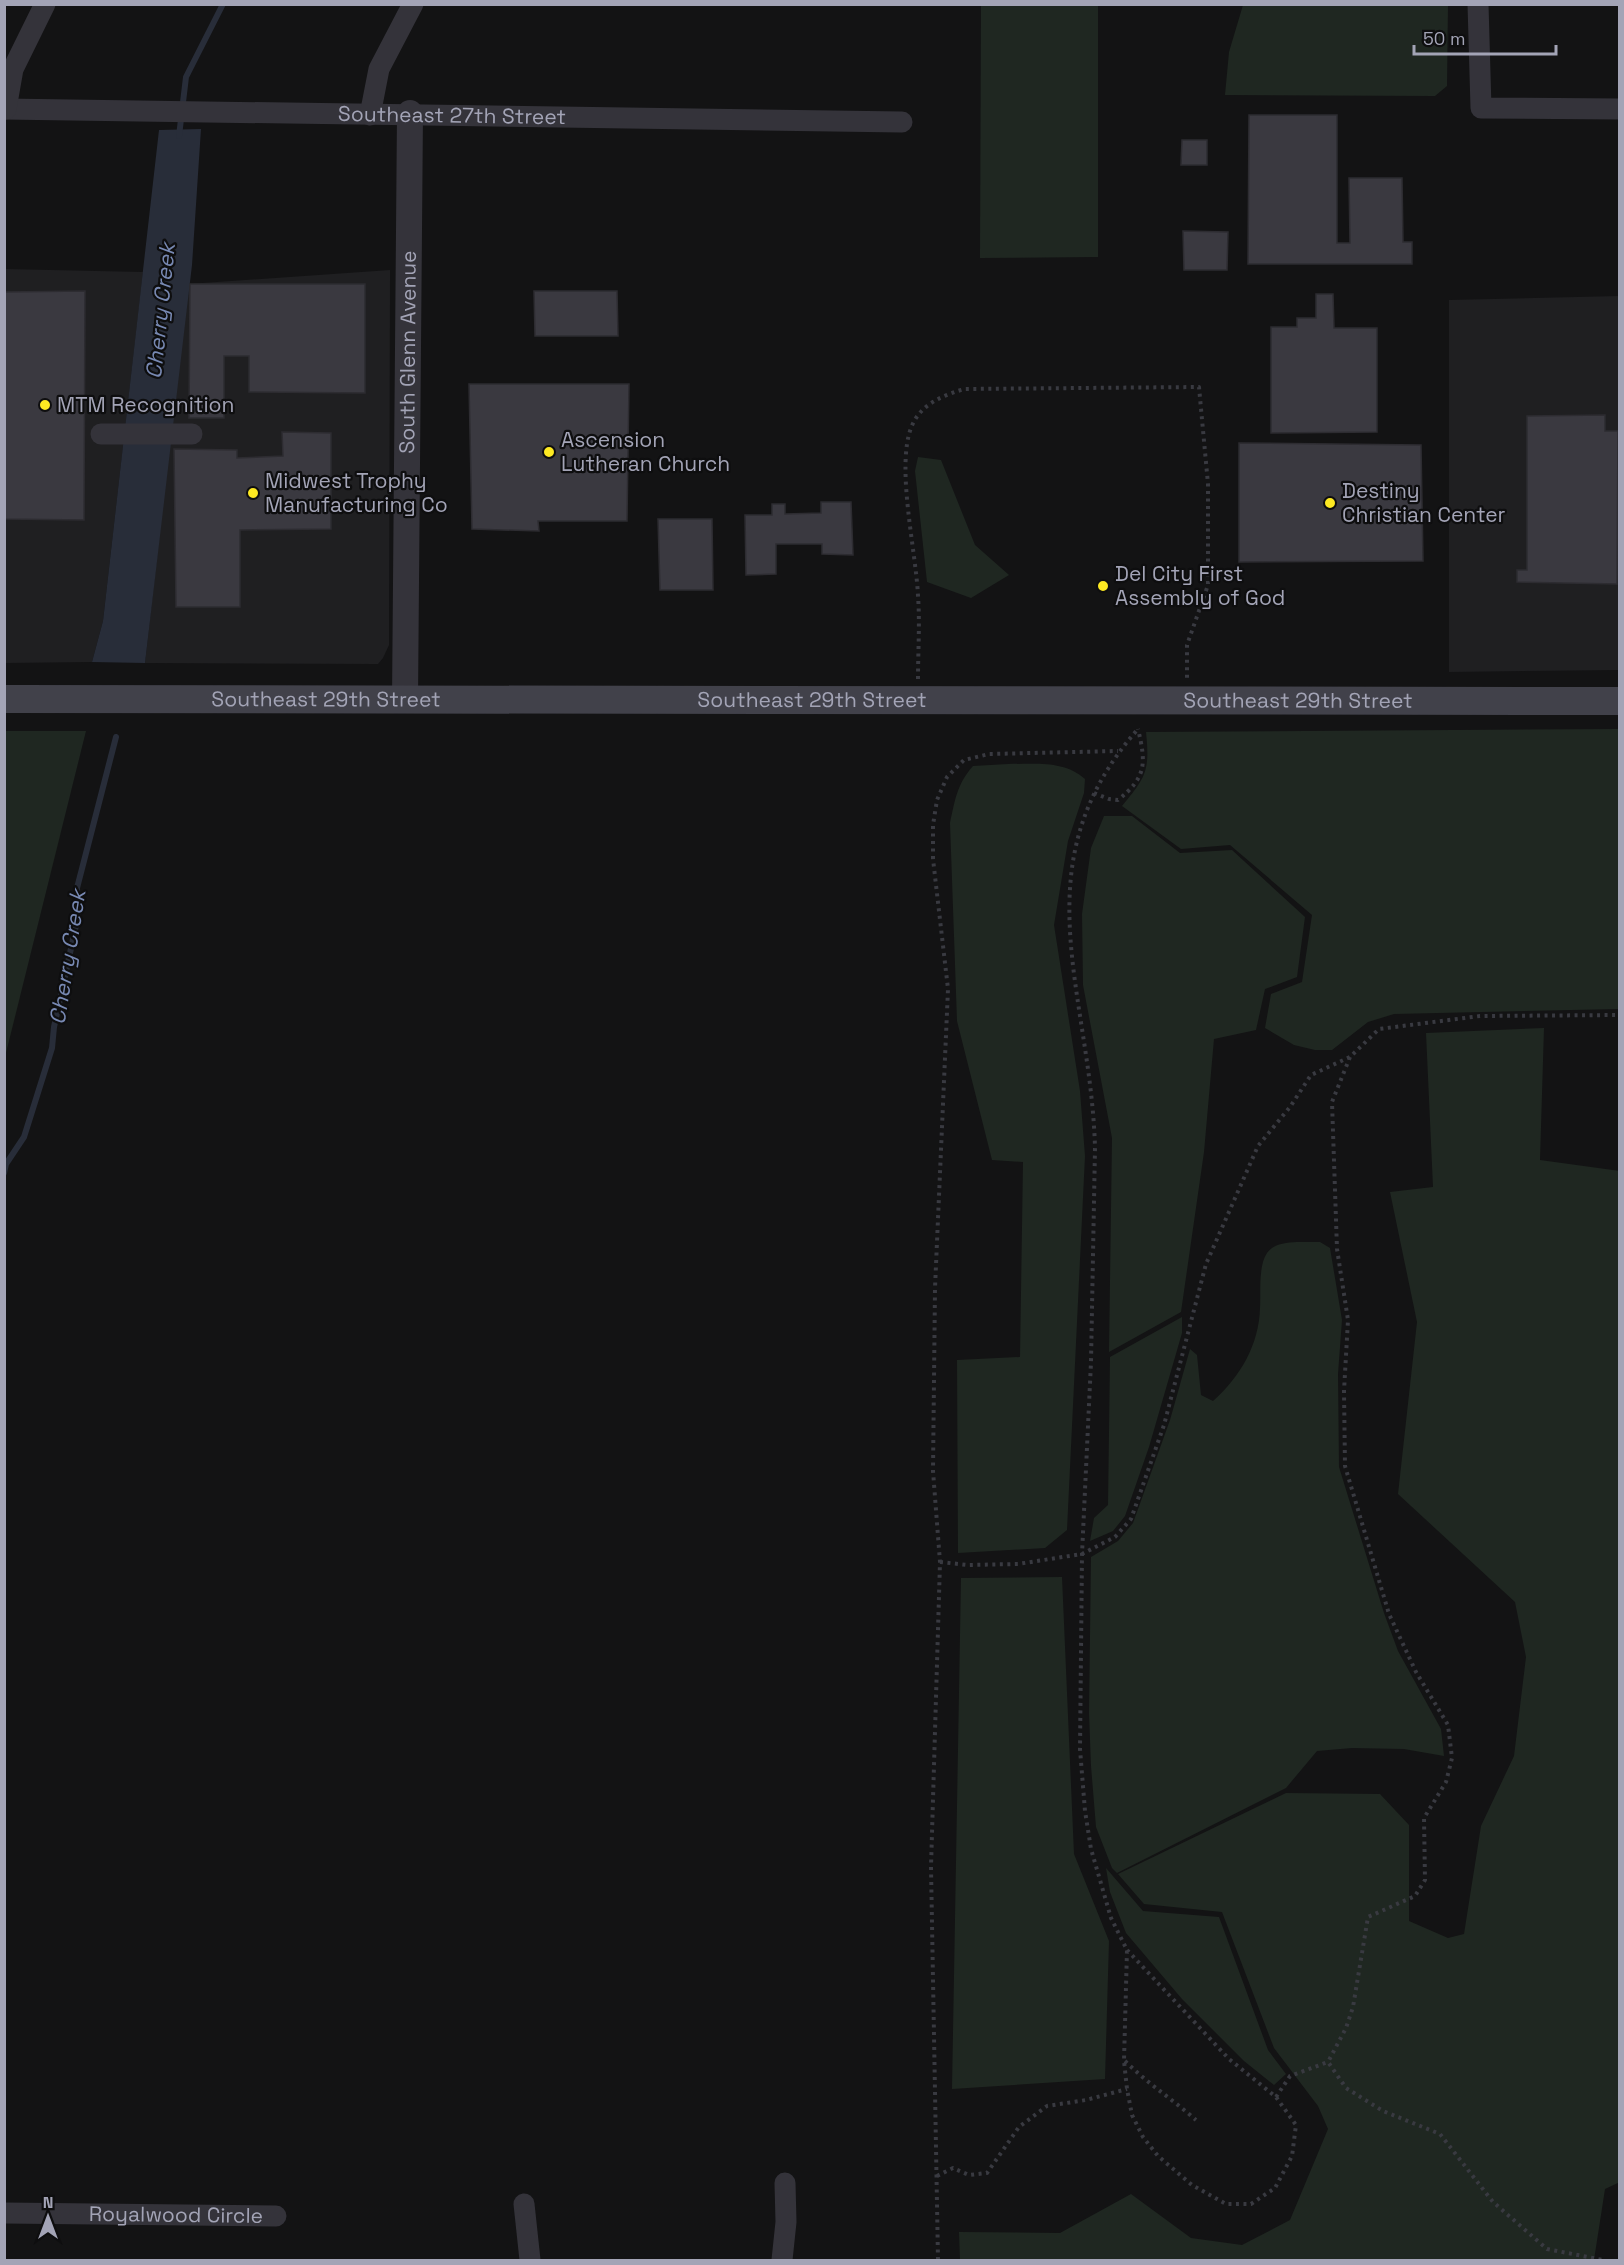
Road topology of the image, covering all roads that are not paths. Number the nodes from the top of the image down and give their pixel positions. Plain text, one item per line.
1 (45, 4) edge
2 (413, 4) edge
3 (1478, 4) edge
4 (5, 109) edge
5 (1620, 109) edge
6 (410, 113) junction
7 (370, 115) junction
8 (902, 122) dead end
9 (101, 434) dead end
10 (192, 434) dead end
11 (4, 699) edge
12 (405, 700) junction
13 (1620, 701) edge
14 (785, 2183) dead end
15 (524, 2204) dead end
16 (4, 2213) edge
17 (276, 2216) dead end
18 (530, 2260) edge
19 (782, 2260) edge

1 - 4 street
2 - 7 street
3 - 5 street
4 - 7 street, Southeast 27th Street
6 - 7 street, Southeast 27th Street
6 - 8 street, Southeast 27th Street
6 - 12 street, South Glenn Avenue
9 - 10 street
11 - 12 main road, Southeast 29th Street
12 - 13 main road, Southeast 29th Street
14 - 19 street
15 - 18 street
16 - 17 street, Royalwood Circle

